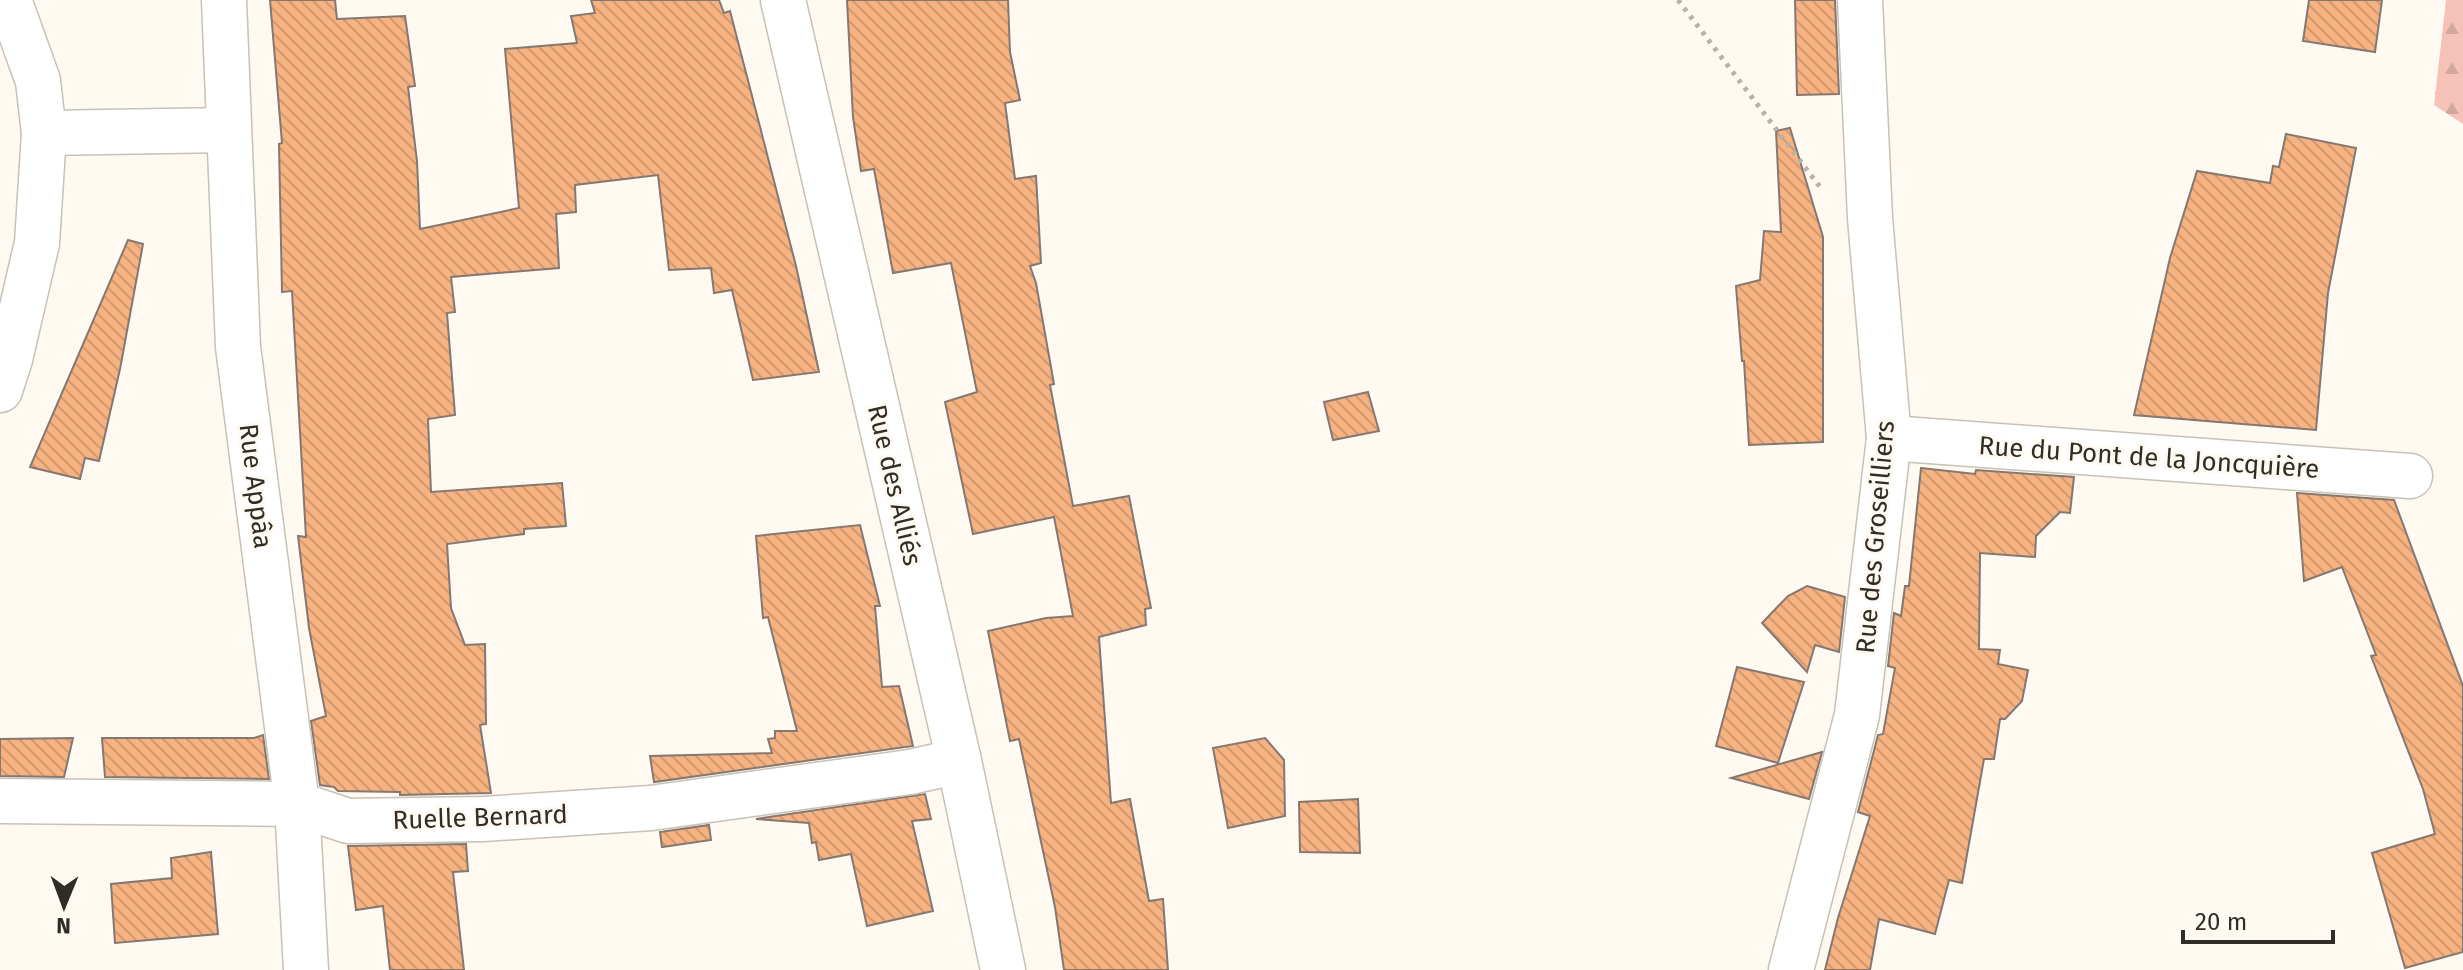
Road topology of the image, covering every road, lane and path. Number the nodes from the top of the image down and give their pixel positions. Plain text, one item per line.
1 (9, 0) edge
2 (224, 0) edge
3 (783, 0) edge
4 (1678, 0) edge
5 (1860, 0) edge
6 (228, 130) junction
7 (44, 133) junction
8 (1817, 185) dead end
9 (0, 390) edge
10 (1889, 438) junction
11 (2410, 476) dead end
12 (959, 761) junction
13 (0, 801) edge
14 (297, 804) junction
15 (306, 970) edge
16 (1003, 970) edge
17 (1791, 970) edge

1 - 7 street
2 - 6 street, Rue Appâa
3 - 12 street, Rue des Alliés
4 - 8 path
5 - 10 street, Rue des Groseilliers
6 - 7 street
6 - 14 street, Rue Appâa
7 - 9 street
10 - 11 street, Rue du Pont de la Joncquière
10 - 17 street, Rue des Groseilliers
12 - 14 street, Ruelle Bernard
12 - 16 street, Rue des Alliés
13 - 14 street, Ruelle Bernard
14 - 15 street, Rue Appâa

